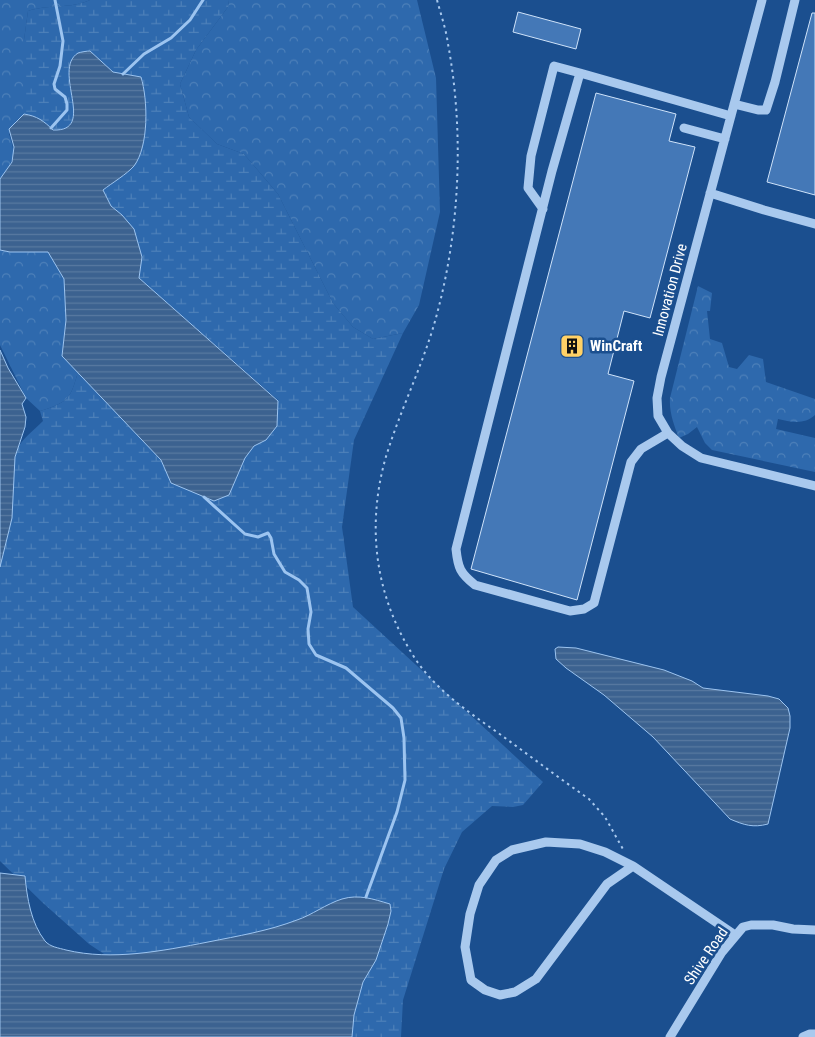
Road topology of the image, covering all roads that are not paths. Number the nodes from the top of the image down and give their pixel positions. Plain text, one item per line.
1 (762, 0) edge
2 (795, 0) edge
3 (580, 73) junction
4 (734, 104) junction
5 (731, 116) junction
6 (684, 128) dead end
7 (725, 139) junction
8 (710, 193) junction
9 (543, 209) junction
10 (815, 224) edge
11 (668, 433) junction
12 (815, 486) edge
13 (633, 866) junction
14 (815, 930) edge
15 (735, 935) junction
16 (815, 1034) edge
17 (670, 1037) edge
18 (803, 1037) edge

1 - 4 street, Innovation Drive
2 - 4 street
3 - 5 street
3 - 9 street
3 - 9 street
4 - 5 street, Innovation Drive
5 - 7 street, Innovation Drive
6 - 7 street
7 - 8 street, Innovation Drive
8 - 10 street
8 - 11 street, Innovation Drive
9 - 11 street
11 - 12 street, Innovation Drive
13 - 13 street
13 - 15 street
14 - 15 street, Shive Road
15 - 17 street, Shive Road
16 - 18 street

